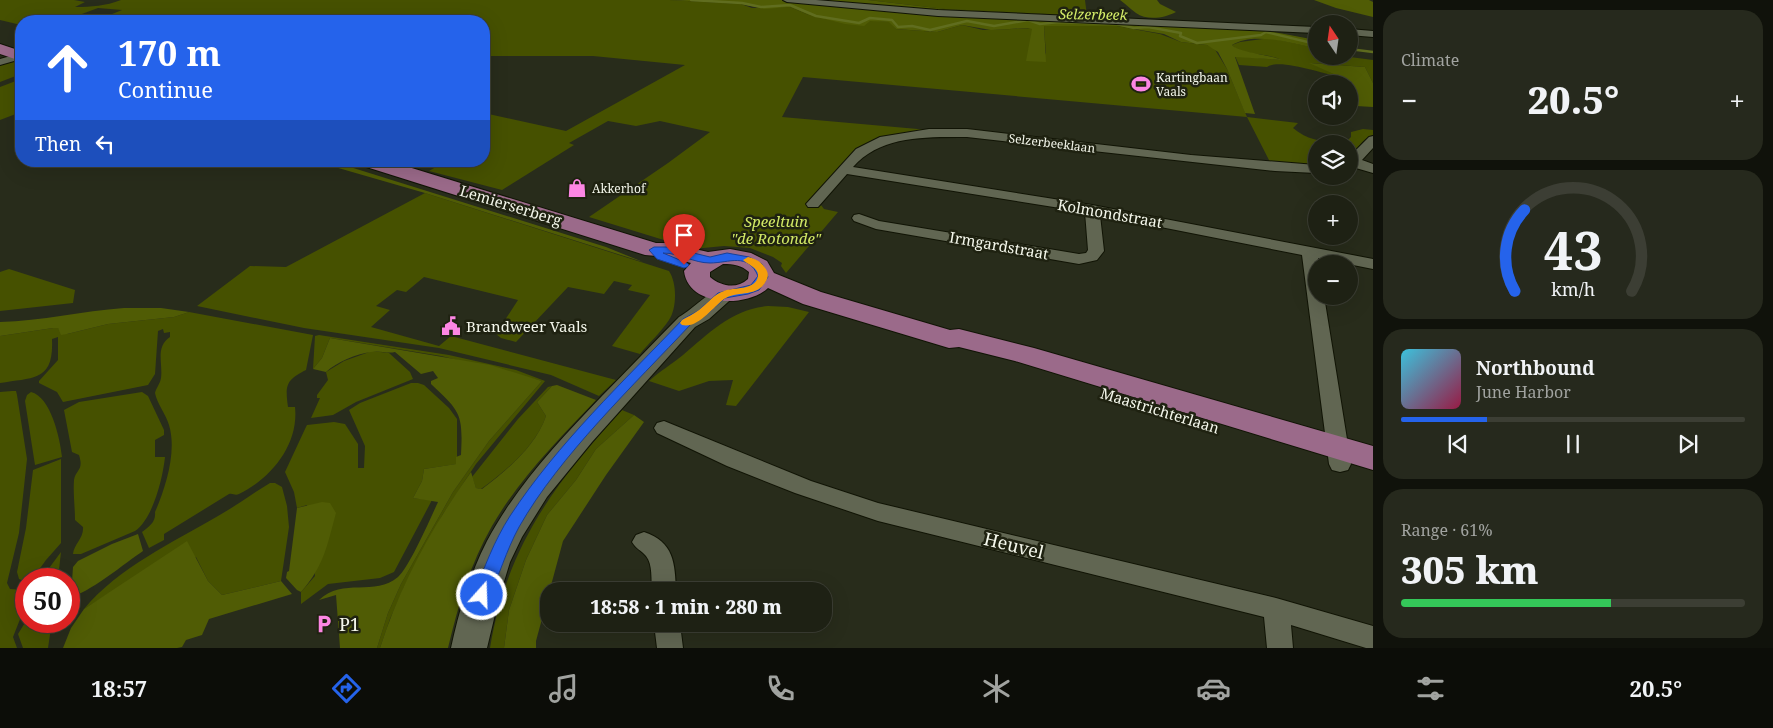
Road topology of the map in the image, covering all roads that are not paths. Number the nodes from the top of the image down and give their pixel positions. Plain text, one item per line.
1 (787, 0) edge
2 (1308, 29) edge
3 (1358, 33) edge
4 (1373, 34) edge
5 (0, 50) edge
6 (15, 54) edge
7 (15, 58) edge
8 (0, 62) edge
9 (1373, 140) edge
10 (1358, 154) edge
11 (1358, 164) edge
12 (386, 167) edge
13 (1308, 169) edge
14 (1373, 169) edge
15 (845, 170) junction
16 (813, 204) dead end
17 (1092, 209) junction
18 (859, 218) dead end
19 (1309, 252) junction
20 (1373, 264) edge
21 (726, 279) junction
22 (664, 428) dead end
23 (1339, 456) junction
24 (1373, 458) edge
25 (1373, 474) edge
26 (644, 542) dead end
27 (663, 582) edge
28 (1276, 609) junction
29 (668, 632) edge
30 (1373, 638) edge
31 (469, 648) edge
32 (670, 648) edge
33 (1280, 648) edge

1 - 2 street
3 - 4 street
5 - 6 main road
7 - 8 street
9 - 10 street
11 - 14 street
12 - 21 main road, Lemierserberg
13 - 15 street, Selzerbeeklaan
15 - 16 street, Selzerbeeklaan
15 - 17 street, Kolmondstraat
17 - 18 street, Irmgardstraat
17 - 19 street, Kolmondstraat
19 - 20 street, Kolmondstraat
19 - 23 street
21 - 23 main road, Maastrichterlaan
21 - 31 main road
22 - 28 street, Heuvel
23 - 24 main road, Maastrichterlaan
23 - 25 main road, Maastrichterlaan
26 - 27 street
28 - 30 street, Heuvel
28 - 33 street
29 - 32 street

